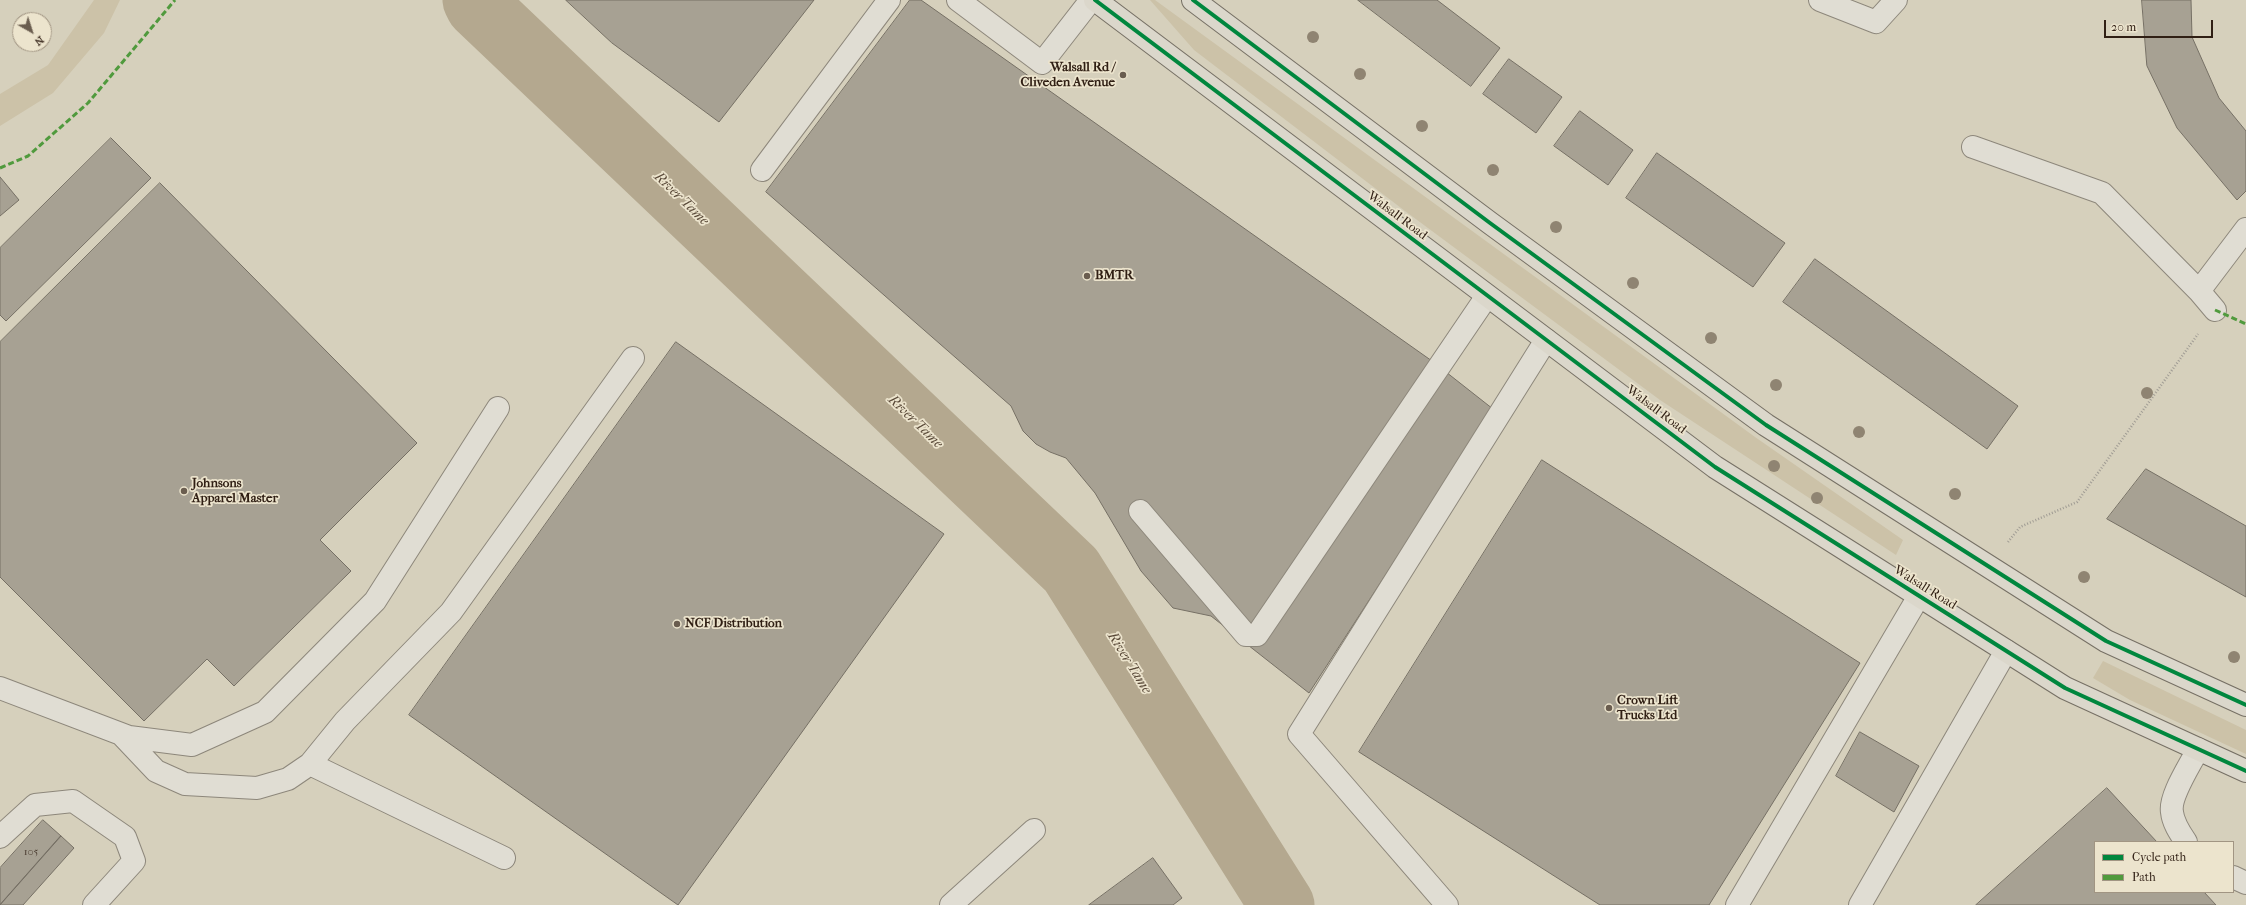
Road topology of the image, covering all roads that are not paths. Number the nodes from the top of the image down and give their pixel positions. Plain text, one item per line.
1 (889, 0) edge
2 (958, 0) edge
3 (1090, 0) edge
4 (1095, 0) edge
5 (1193, 0) edge
6 (1820, 0) edge
7 (1896, 0) edge
8 (1973, 147) dead end
9 (762, 170) dead end
10 (2246, 229) edge
11 (2199, 291) junction
12 (1487, 296) junction
13 (2215, 310) road end
14 (1546, 340) junction
15 (633, 358) dead end
16 (498, 408) dead end
17 (1140, 511) dead end
18 (1919, 596) junction
19 (2006, 652) junction
20 (0, 688) edge
21 (2246, 705) edge
22 (121, 734) junction
23 (2198, 749) junction
24 (310, 764) junction
25 (2246, 771) edge
26 (1034, 830) dead end
27 (0, 837) edge
28 (2185, 841) edge
29 (504, 858) dead end
30 (2234, 877) edge
31 (2246, 883) edge
32 (94, 905) edge
33 (951, 905) edge
34 (1447, 905) edge
35 (1737, 905) edge
36 (1860, 905) edge

1 - 9 lane
2 - 3 lane
4 - 12 highway, Walsall Road
5 - 21 highway
6 - 7 lane
8 - 11 lane
10 - 11 lane
11 - 13 lane
12 - 14 highway, Walsall Road
12 - 17 lane
14 - 18 highway, Walsall Road
14 - 34 lane
15 - 24 lane
16 - 22 lane
18 - 19 highway, Walsall Road
18 - 35 lane
19 - 23 highway, Walsall Road
19 - 36 lane
20 - 22 lane
22 - 24 lane
23 - 25 highway, Walsall Road
23 - 28 lane
24 - 29 lane
26 - 33 lane
27 - 32 lane
30 - 31 lane

